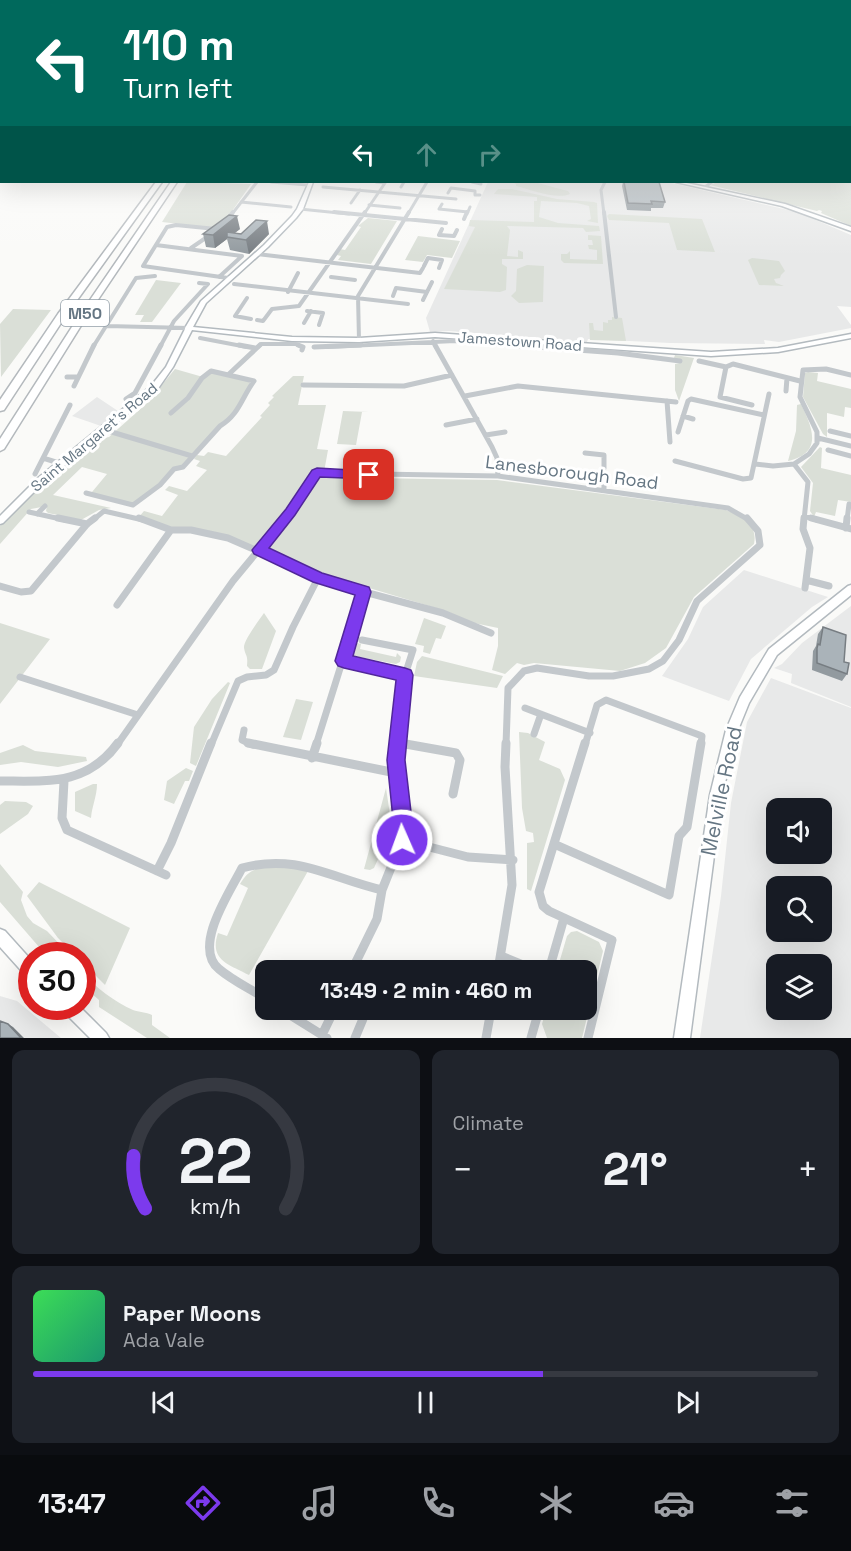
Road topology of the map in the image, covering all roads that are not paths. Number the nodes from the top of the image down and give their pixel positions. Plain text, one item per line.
1 (158, 183) edge
2 (173, 183) edge
3 (256, 183) edge
4 (310, 183) edge
5 (384, 183) edge
6 (403, 183) edge
7 (426, 183) edge
8 (476, 183) edge
9 (604, 183) edge
10 (683, 183) edge
11 (711, 183) edge
12 (481, 184) dead end
13 (323, 187) dead end
14 (401, 187) dead end
15 (705, 187) junction
16 (360, 190) junction
17 (378, 192) junction
18 (480, 195) dead end
19 (418, 196) junction
20 (445, 198) junction
21 (456, 200) dead end
22 (241, 202) junction
23 (351, 203) dead end
24 (369, 205) junction
25 (291, 207) dead end
26 (470, 207) dead end
27 (300, 209) junction
28 (411, 209) junction
29 (468, 212) junction
30 (362, 215) junction
31 (404, 219) junction
32 (464, 219) dead end
33 (851, 229) edge
34 (216, 230) junction
35 (457, 230) dead end
36 (156, 244) junction
37 (190, 249) junction
38 (256, 254) junction
39 (328, 262) junction
40 (374, 268) junction
41 (439, 268) dead end
42 (298, 273) dead end
43 (155, 276) dead end
44 (326, 276) junction
45 (218, 277) junction
46 (228, 278) junction
47 (367, 281) junction
48 (432, 282) dead end
49 (199, 283) dead end
50 (234, 284) dead end
51 (288, 292) junction
52 (427, 292) junction
53 (307, 294) junction
54 (247, 298) dead end
55 (391, 299) junction
56 (357, 300) junction
57 (423, 300) dead end
58 (408, 304) dead end
59 (295, 308) junction
60 (307, 311) junction
61 (616, 317) dead end
62 (257, 320) junction
63 (304, 323) dead end
64 (319, 325) dead end
65 (107, 326) junction
66 (170, 327) junction
67 (188, 328) junction
68 (257, 328) dead end
69 (851, 336) edge
70 (200, 338) dead end
71 (358, 340) junction
72 (433, 341) junction
73 (318, 346) dead end
74 (255, 348) junction
75 (302, 350) dead end
76 (759, 358) dead end
77 (680, 361) dead end
78 (699, 361) dead end
79 (726, 367) junction
80 (756, 368) junction
81 (229, 374) junction
82 (452, 375) junction
83 (851, 375) edge
84 (67, 377) dead end
85 (78, 377) junction
86 (787, 378) junction
87 (800, 381) junction
88 (303, 385) dead end
89 (74, 386) dead end
90 (786, 391) dead end
91 (769, 394) dead end
92 (465, 396) junction
93 (126, 399) dead end
94 (667, 401) junction
95 (676, 402) dead end
96 (70, 405) dead end
97 (752, 405) dead end
98 (0, 408) edge
99 (171, 413) dead end
100 (764, 415) junction
101 (683, 416) junction
102 (693, 419) dead end
103 (477, 420) junction
104 (445, 424) dead end
105 (105, 430) junction
106 (830, 431) dead end
107 (505, 432) dead end
108 (678, 432) dead end
109 (486, 435) junction
110 (849, 436) edge
111 (818, 438) junction
112 (670, 442) dead end
113 (849, 446) edge
114 (0, 447) edge
115 (828, 450) dead end
116 (585, 453) dead end
117 (192, 456) junction
118 (851, 456) edge
119 (43, 458) junction
120 (675, 461) dead end
121 (62, 464) junction
122 (755, 464) junction
123 (794, 464) junction
124 (604, 468) dead end
125 (35, 474) dead end
126 (498, 476) junction
127 (604, 476) dead end
128 (604, 490) junction
129 (86, 493) dead end
130 (849, 504) dead end
131 (45, 506) dead end
132 (29, 512) dead end
133 (37, 514) junction
134 (804, 516) junction
135 (0, 521) edge
136 (87, 524) junction
137 (849, 529) edge
138 (171, 530) junction
139 (55, 550) dead end
140 (260, 550) junction
141 (64, 552) junction
142 (318, 578) junction
143 (0, 586) edge
144 (829, 586) dead end
145 (851, 590) edge
146 (364, 592) junction
147 (117, 605) dead end
148 (491, 633) dead end
149 (362, 640) dead end
150 (344, 661) junction
151 (405, 675) junction
152 (20, 677) dead end
153 (525, 708) dead end
154 (541, 714) junction
155 (138, 715) junction
156 (244, 730) dead end
157 (590, 733) junction
158 (534, 734) dead end
159 (397, 743) junction
160 (312, 758) junction
161 (396, 772) junction
162 (0, 781) edge
163 (63, 781) junction
164 (453, 794) dead end
165 (402, 840) junction
166 (554, 844) junction
167 (513, 860) junction
168 (382, 890) junction
169 (564, 918) junction
170 (0, 936) edge
171 (18, 956) edge
172 (501, 956) junction
173 (357, 960) edge
174 (500, 960) edge
175 (511, 960) edge
176 (552, 960) edge
177 (255, 992) edge
178 (82, 1020) edge
179 (299, 1020) edge
180 (331, 1020) edge
181 (362, 1020) edge
182 (489, 1020) edge
183 (536, 1020) edge
184 (325, 1036) edge
185 (101, 1038) edge
186 (355, 1038) edge
187 (486, 1038) edge
188 (531, 1038) edge
189 (588, 1038) edge
190 (682, 1038) edge

1 - 98 highway, M50
2 - 114 highway, M50
3 - 22 street
4 - 27 street, Saint Margaret's Road
5 - 17 street
6 - 14 street
7 - 19 street
8 - 12 street
9 - 61 street
10 - 15 street
11 - 15 street
13 - 16 street
15 - 33 street
16 - 17 street
16 - 23 street
17 - 19 street
17 - 24 street
18 - 20 street
19 - 20 street
19 - 28 street
20 - 21 street
20 - 29 street
22 - 25 street
22 - 34 street
24 - 28 street
24 - 30 street
26 - 29 street
27 - 30 street
27 - 38 street, Saint Margaret's Road
28 - 31 street
29 - 32 street
30 - 31 street
30 - 39 street
31 - 35 street
31 - 40 street
34 - 36 street
34 - 37 street
36 - 37 street
36 - 45 street
37 - 45 street
38 - 39 street
38 - 46 street, Saint Margaret's Road
39 - 40 street
39 - 44 street
40 - 41 street
40 - 47 street
42 - 51 street
43 - 65 street
44 - 47 street
44 - 53 street
45 - 46 street
46 - 67 street, Saint Margaret's Road
47 - 56 street
48 - 52 street
49 - 66 street
50 - 51 street
51 - 53 street
52 - 55 street
52 - 57 street
53 - 56 street
53 - 59 street
54 - 62 street
55 - 56 street
55 - 58 street
56 - 71 street
59 - 60 street
59 - 62 street
60 - 63 street
60 - 64 street
62 - 68 street
65 - 66 street
65 - 85 street
66 - 67 street
66 - 93 street
67 - 71 street, Jamestown Road
67 - 105 street, Saint Margaret's Road
69 - 71 street, Jamestown Road
70 - 74 street
72 - 73 street
72 - 77 street
72 - 82 street
74 - 75 street
74 - 81 street
76 - 80 street
78 - 79 street
79 - 80 street
79 - 97 street
80 - 86 street
81 - 99 street
81 - 117 street
82 - 88 street
82 - 92 street
83 - 87 street
84 - 85 street
85 - 89 street
86 - 87 street
86 - 90 street
87 - 111 street
91 - 100 street
92 - 94 street
92 - 103 street
94 - 95 street
94 - 112 street
96 - 119 street
100 - 101 street
100 - 122 street
101 - 102 street
101 - 108 street
103 - 104 street
103 - 109 street
105 - 117 street
105 - 121 street, Saint Margaret's Road
106 - 110 street
107 - 109 street
109 - 126 street
110 - 113 street
111 - 113 street
111 - 123 street
115 - 118 street
116 - 124 street
117 - 129 street
119 - 121 street
119 - 125 street
120 - 122 street
121 - 135 street, Saint Margaret's Road
122 - 123 street
123 - 134 street
126 - 128 street, Lanesborough Road
126 - 140 street, Lanesborough Road
127 - 128 street
128 - 167 street, Lanesborough Road
130 - 137 street
131 - 133 street
132 - 133 street
133 - 136 street
134 - 137 street
134 - 144 street
136 - 138 street
136 - 141 street
138 - 140 street
138 - 147 street
139 - 141 street
140 - 142 street
140 - 155 street, Lanesborough Road
141 - 143 street
142 - 146 street
142 - 163 street
145 - 190 street, Melville Road
146 - 148 street
146 - 150 street
149 - 151 street
150 - 151 street
150 - 160 street
151 - 159 street
152 - 155 street
153 - 154 street
154 - 157 street
154 - 158 street
155 - 163 street, Lanesborough Road
156 - 160 street
157 - 166 street
157 - 166 street
159 - 161 street
159 - 164 street
160 - 161 street
161 - 165 street
162 - 163 street, Lanesborough Road
165 - 167 street
165 - 168 street
166 - 169 street
167 - 172 street
168 - 173 street
168 - 177 street
169 - 176 street
169 - 189 street
170 - 171 street
172 - 174 street
172 - 175 street
178 - 185 street
179 - 184 street
180 - 184 street
181 - 186 street
182 - 187 street
183 - 188 street

